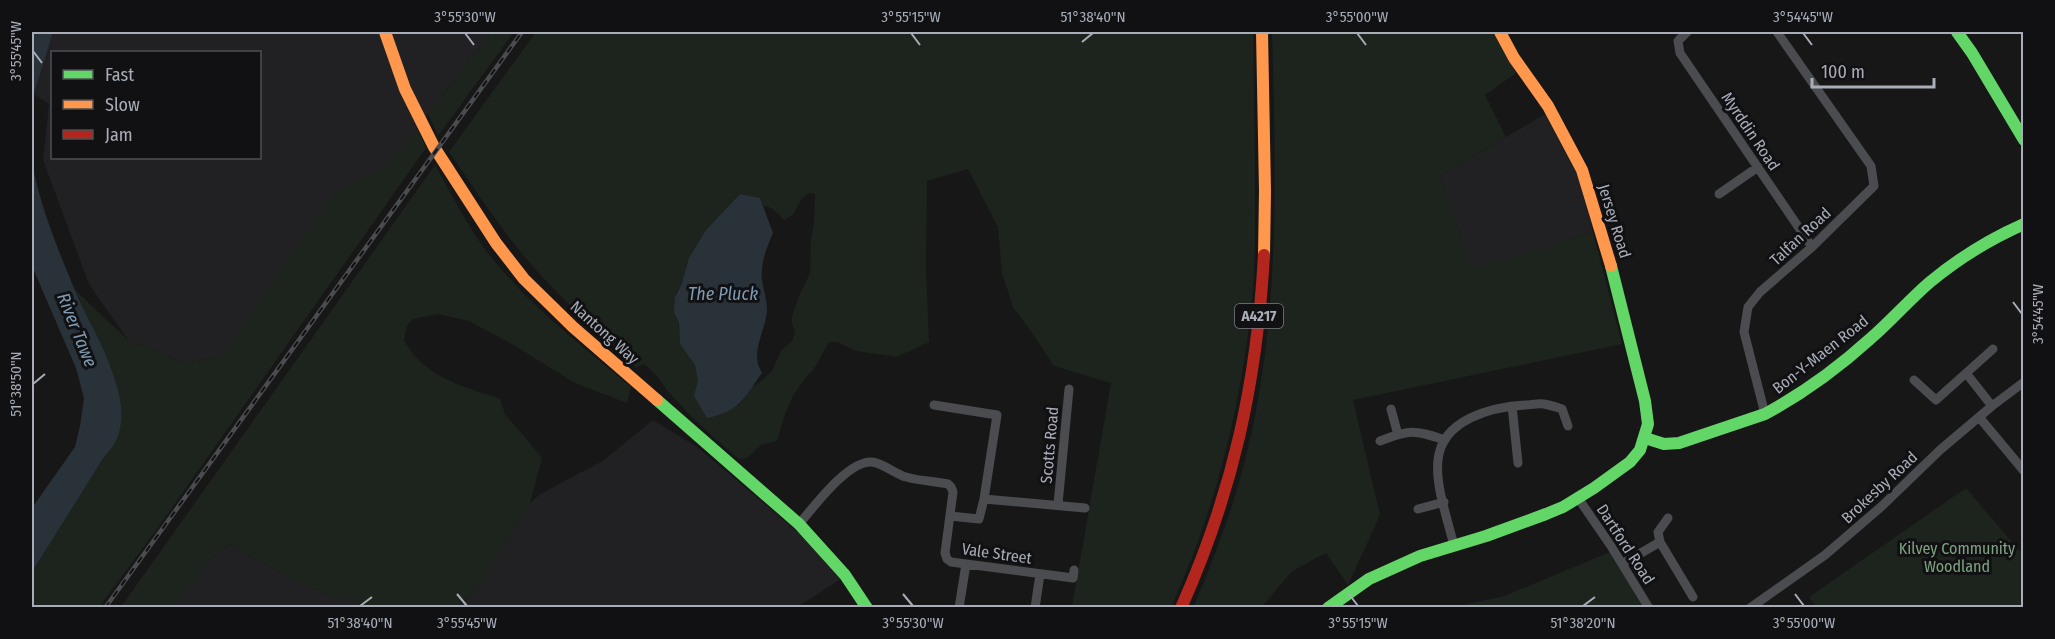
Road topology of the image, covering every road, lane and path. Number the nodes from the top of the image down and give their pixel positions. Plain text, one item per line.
1 (385, 32) edge
2 (1262, 32) edge
3 (1500, 32) edge
4 (1687, 32) edge
5 (1777, 32) edge
6 (1957, 32) edge
7 (2024, 140) edge
8 (1758, 167) junction
9 (1719, 194) dead end
10 (2024, 224) edge
11 (1812, 247) junction
12 (1993, 349) dead end
13 (1966, 373) junction
14 (1914, 380) dead end
15 (2024, 382) edge
16 (1069, 389) dead end
17 (934, 405) dead end
18 (1512, 406) junction
19 (1992, 406) junction
20 (1391, 409) dead end
21 (1765, 414) junction
22 (1979, 417) junction
23 (1568, 426) dead end
24 (1398, 435) junction
25 (1645, 438) junction
26 (1445, 440) junction
27 (1380, 441) dead end
28 (1518, 463) dead end
29 (2024, 471) edge
30 (1578, 498) junction
31 (984, 499) junction
32 (1444, 502) junction
33 (1058, 504) junction
34 (1086, 508) dead end
35 (1418, 509) dead end
36 (950, 516) junction
37 (1668, 518) dead end
38 (799, 525) junction
39 (1660, 542) junction
40 (1454, 546) junction
41 (966, 564) junction
42 (1622, 564) junction
43 (1074, 570) dead end
44 (1040, 574) junction
45 (1693, 597) dead end
46 (1766, 603) edge
47 (867, 608) edge
48 (959, 608) edge
49 (1035, 608) edge
50 (1181, 608) edge
51 (1328, 608) edge
52 (1649, 608) edge
53 (1750, 608) edge

1 - 38 main road, Nantong Way
2 - 50 main road, A4217
3 - 25 main road, Jersey Road
4 - 8 street, Myrddin Road
5 - 11 street, Talfan Road
6 - 7 main road
8 - 9 street
8 - 11 street, Myrddin Road
10 - 21 main road, Bon-Y-Maen Road
11 - 21 street, Talfan Road
12 - 13 street
13 - 14 street
13 - 19 street
15 - 19 street, Brokesby Road
16 - 33 street, Scotts Road
17 - 31 street
18 - 23 street
18 - 26 street
18 - 28 street
19 - 22 street, Brokesby Road
20 - 24 street
21 - 25 main road, Bon-Y-Maen Road
22 - 29 street
22 - 46 street, Brokesby Road
24 - 26 street
24 - 27 street
25 - 30 main road
26 - 32 street
30 - 40 main road
30 - 42 street, Dartford Road
31 - 33 street, Scotts Road
31 - 36 street
32 - 35 street
32 - 40 street
33 - 34 street, Scotts Road
36 - 38 street, Vale Street
36 - 41 street, Vale Street
37 - 39 street
38 - 47 main road, Nantong Way
39 - 42 street
39 - 45 street
40 - 51 main road
41 - 44 street, Vale Street
41 - 48 street
42 - 52 street, Dartford Road
43 - 44 street, Vale Street
44 - 49 street
46 - 53 street, Brokesby Road

